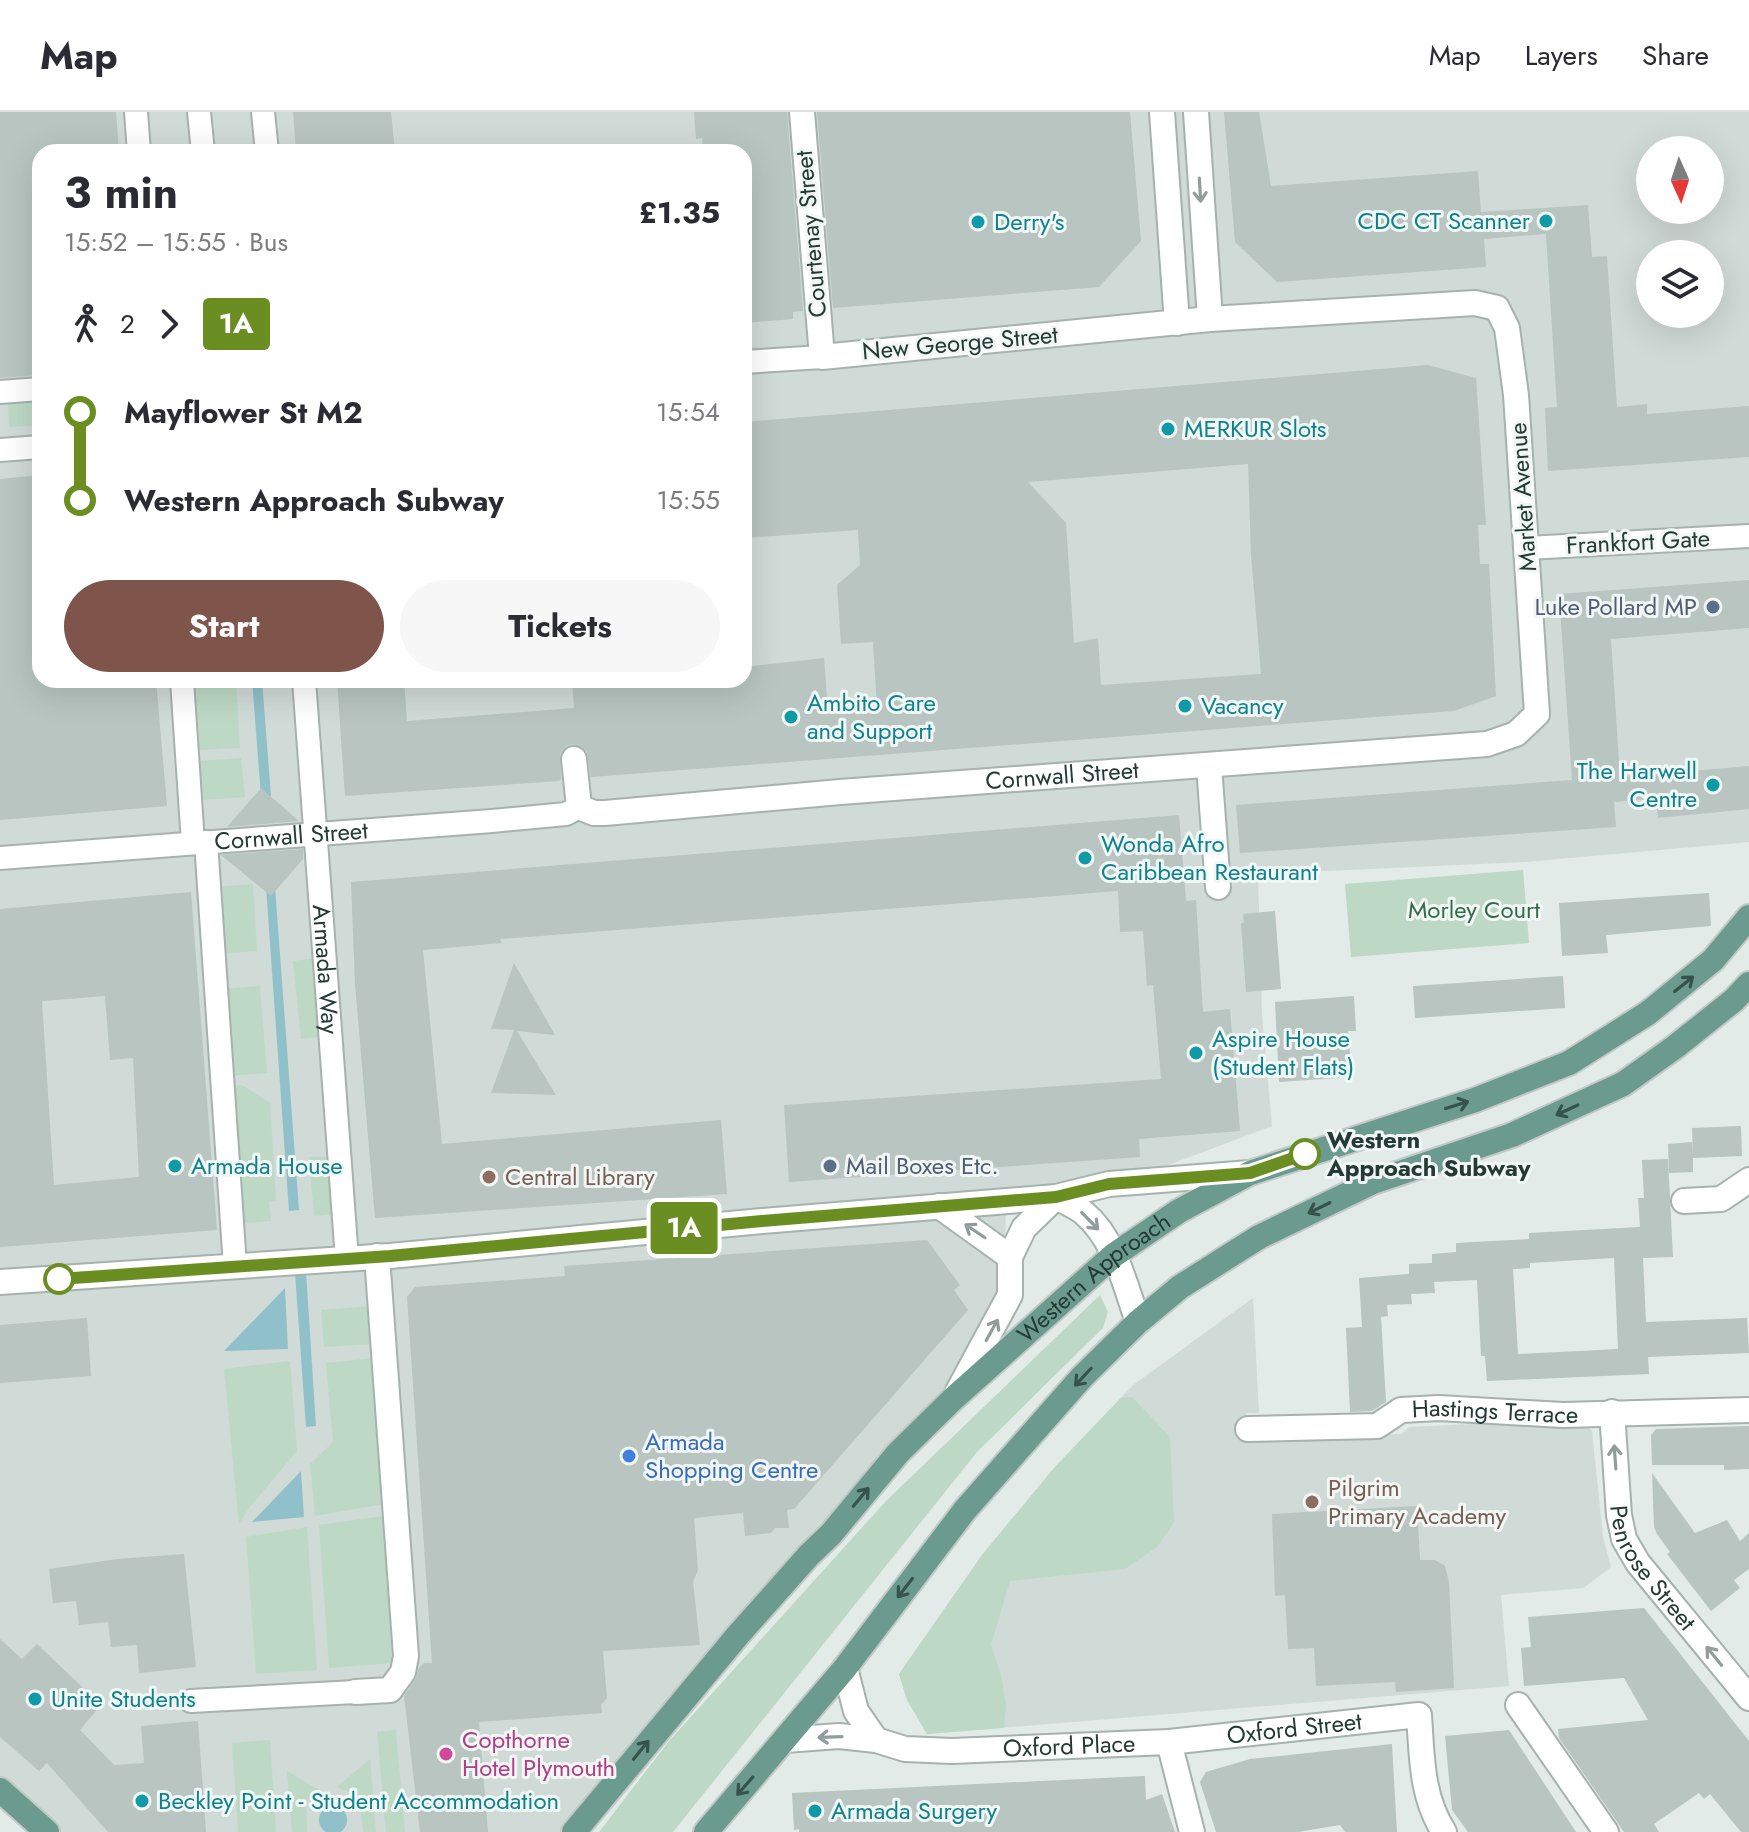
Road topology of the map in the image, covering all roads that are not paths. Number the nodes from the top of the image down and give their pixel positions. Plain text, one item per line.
1 (136, 112) edge
2 (199, 112) edge
3 (263, 112) edge
4 (802, 112) edge
5 (1162, 112) edge
6 (1196, 112) edge
7 (138, 144) edge
8 (202, 144) edge
9 (266, 144) edge
10 (1210, 319) junction
11 (1177, 323) junction
12 (1507, 328) joint
13 (822, 357) junction
14 (752, 361) edge
15 (32, 390) edge
16 (0, 392) edge
17 (32, 448) edge
18 (0, 450) edge
19 (1749, 536) edge
20 (1527, 548) junction
21 (183, 688) edge
22 (305, 688) edge
23 (1537, 714) joint
24 (574, 759) dead end
25 (1209, 766) junction
26 (579, 807) junction
27 (314, 835) junction
28 (200, 842) junction
29 (0, 858) edge
30 (1218, 887) dead end
31 (1749, 917) edge
32 (1749, 984) edge
33 (1250, 1173) junction
34 (1749, 1180) edge
35 (1056, 1197) junction
36 (1684, 1201) dead end
37 (939, 1206) junction
38 (1114, 1255) junction
39 (377, 1256) junction
40 (1010, 1257) junction
41 (347, 1259) junction
42 (235, 1266) junction
43 (0, 1282) edge
44 (1138, 1322) junction
45 (954, 1398) junction
46 (1749, 1410) edge
47 (1612, 1412) junction
48 (1248, 1429) dead end
49 (845, 1668) junction
50 (355, 1692) joint
51 (1749, 1698) edge
52 (191, 1701) dead end
53 (1518, 1705) dead end
54 (785, 1740) junction
55 (876, 1740) junction
56 (1169, 1742) junction
57 (0, 1790) edge
58 (47, 1832) edge
59 (574, 1832) edge
60 (706, 1832) edge
61 (1192, 1832) edge
62 (1444, 1832) edge
63 (1606, 1832) edge

1 - 7 street
2 - 8 street
3 - 9 street
4 - 13 street, Courtenay Street
5 - 11 street
6 -> 10 street
10 - 11 street, New George Street
10 - 12 street, New George Street
11 - 13 street, New George Street
12 - 20 street, Market Avenue
13 - 14 street, New George Street
15 - 16 street
17 - 18 street
19 - 20 street, Frankfort Gate
20 - 23 street, Market Avenue
21 - 28 street
22 - 27 street, Armada Way
23 - 25 street, Cornwall Street
24 - 26 street
25 - 26 street, Cornwall Street
25 - 30 street
26 - 27 street, Cornwall Street
27 - 28 street, Cornwall Street
27 - 41 street, Armada Way
28 - 29 street, Cornwall Street
28 - 42 street
33 -> 31 main road, Western Approach
32 -> 44 main road
33 - 35 street
33 - 38 main road, Western Approach
34 - 36 street
35 - 37 street
35 -> 38 street
35 - 40 street
37 - 39 street
40 -> 37 street
38 - 44 street
38 - 45 main road, Western Approach
39 - 41 street
39 - 50 street
45 -> 40 street
41 - 42 street
42 - 43 street
44 -> 49 main road
59 -> 45 main road, Western Approach
46 - 47 street, Hastings Terrace
47 - 48 street, Hastings Terrace
51 -> 47 street, Penrose Street
49 - 54 main road
49 - 55 street
50 - 52 street
53 - 63 street
55 -> 54 street, Oxford Place
54 -> 60 main road
55 - 56 street, Oxford Place
56 - 61 street, Oxford Place
56 - 62 street, Oxford Street
57 - 58 main road

